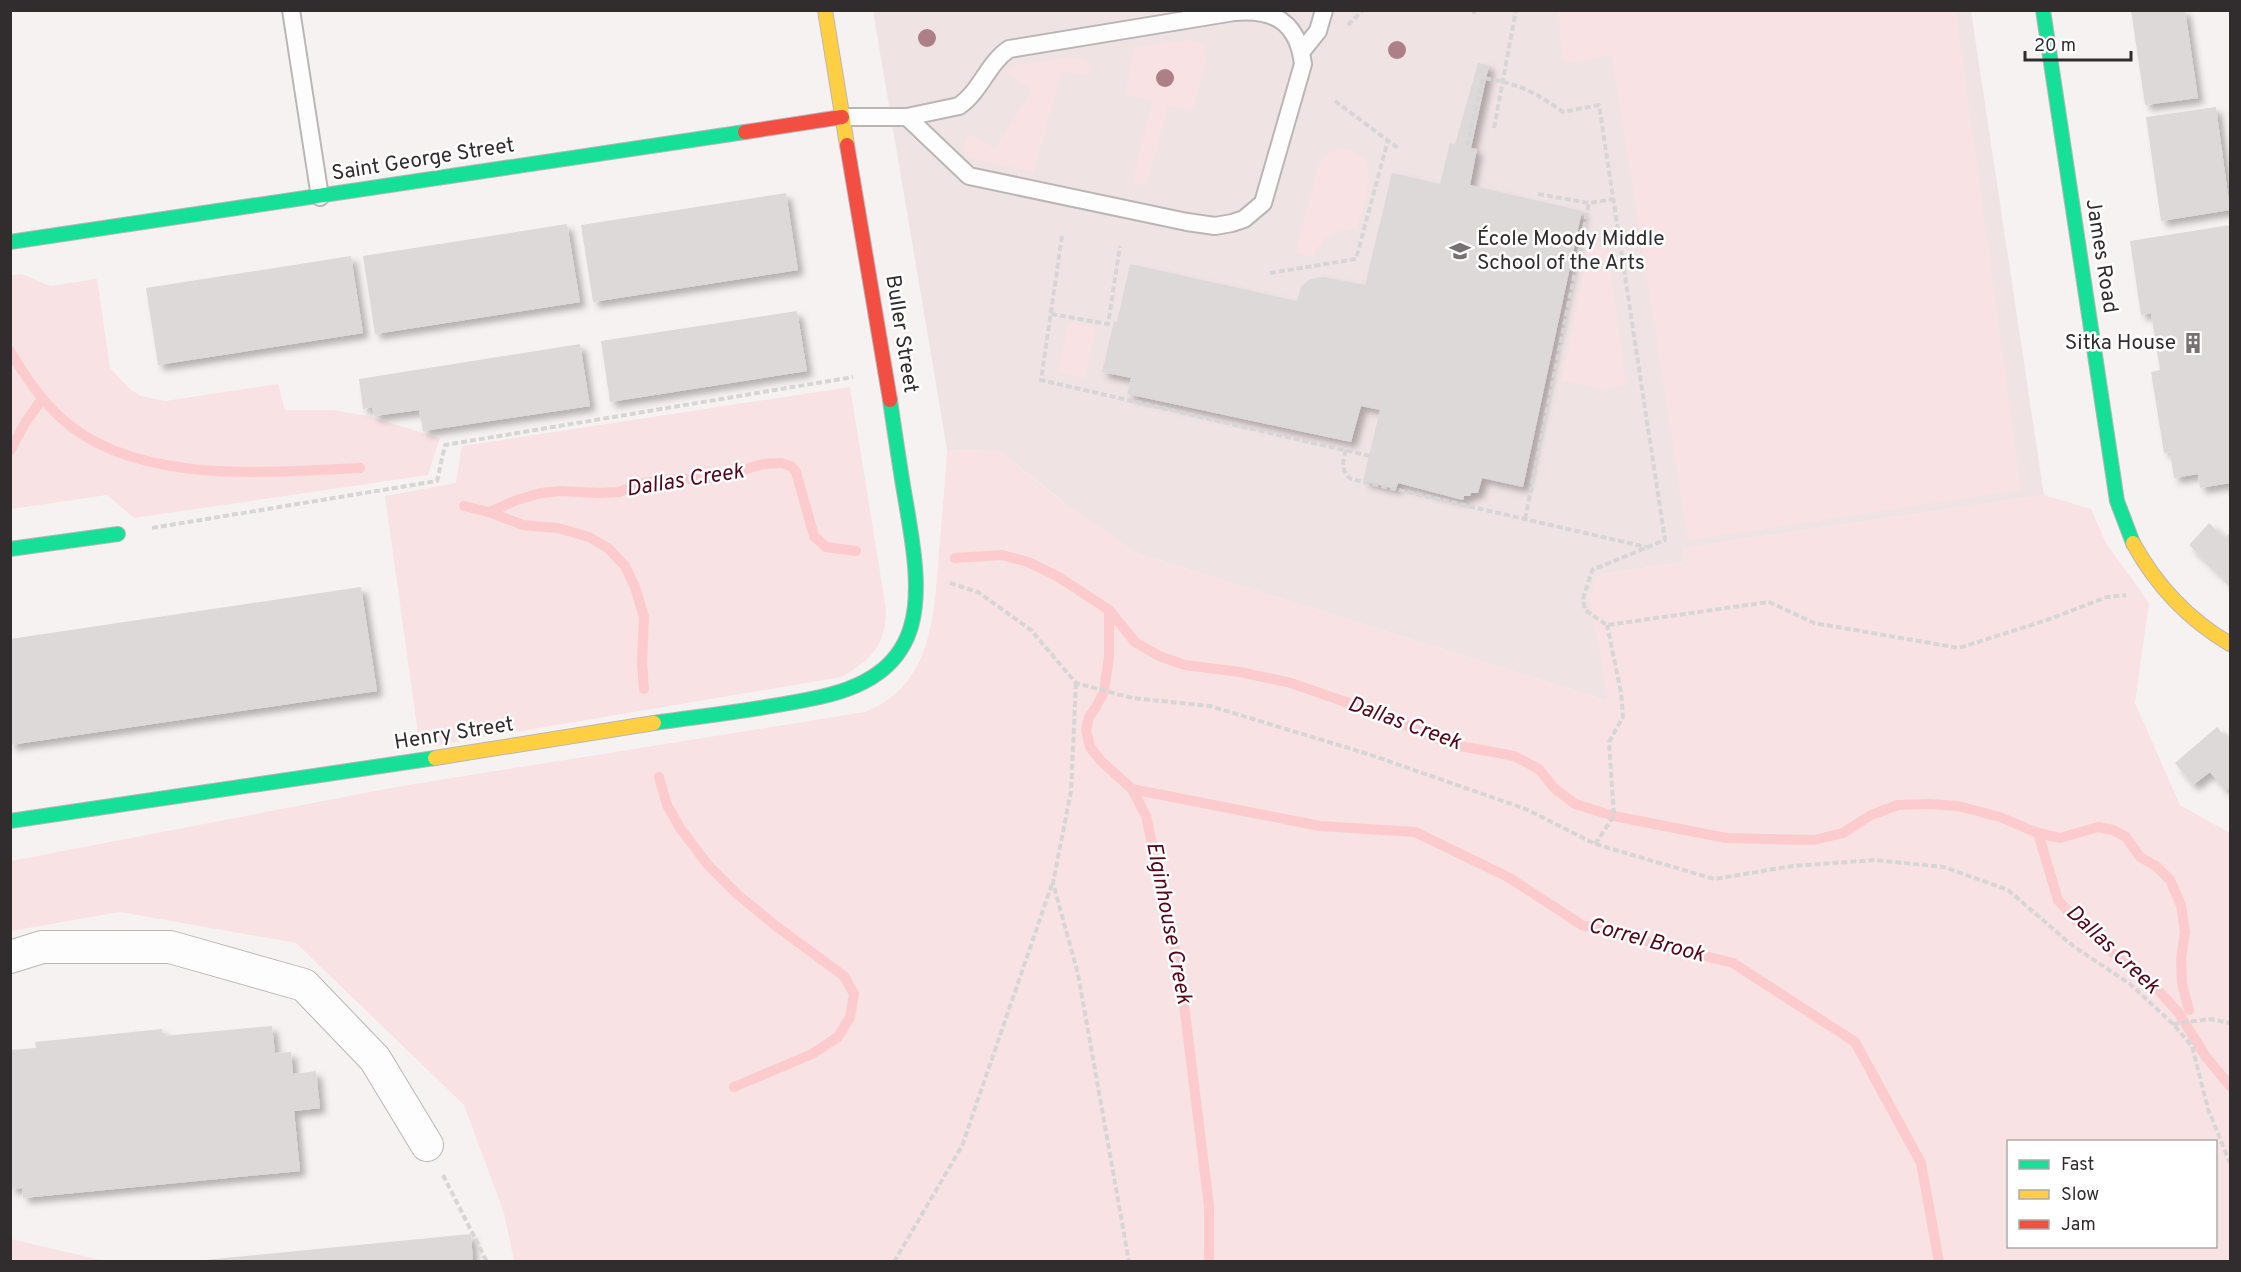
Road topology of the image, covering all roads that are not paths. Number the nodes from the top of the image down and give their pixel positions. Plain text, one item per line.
1 (291, 10) edge
2 (825, 10) edge
3 (1324, 10) edge
4 (2043, 10) edge
5 (1164, 17) edge
6 (1302, 51) junction
7 (842, 117) junction
8 (907, 117) junction
9 (320, 197) junction
10 (10, 242) edge
11 (118, 534) road end
12 (10, 549) edge
13 (2230, 644) edge
14 (894, 661) joint
15 (10, 821) edge
16 (10, 957) edge
17 (427, 1145) road end

1 - 9 lane
2 - 7 street, Buller Street
3 - 6 lane
4 - 13 street, James Road
5 - 6 lane
5 - 8 lane
6 - 8 lane
7 - 8 lane
7 - 9 street, Saint George Street
7 - 14 street, Buller Street
9 - 10 street, Saint George Street
11 - 12 street
14 - 15 street, Henry Street
16 - 17 street

